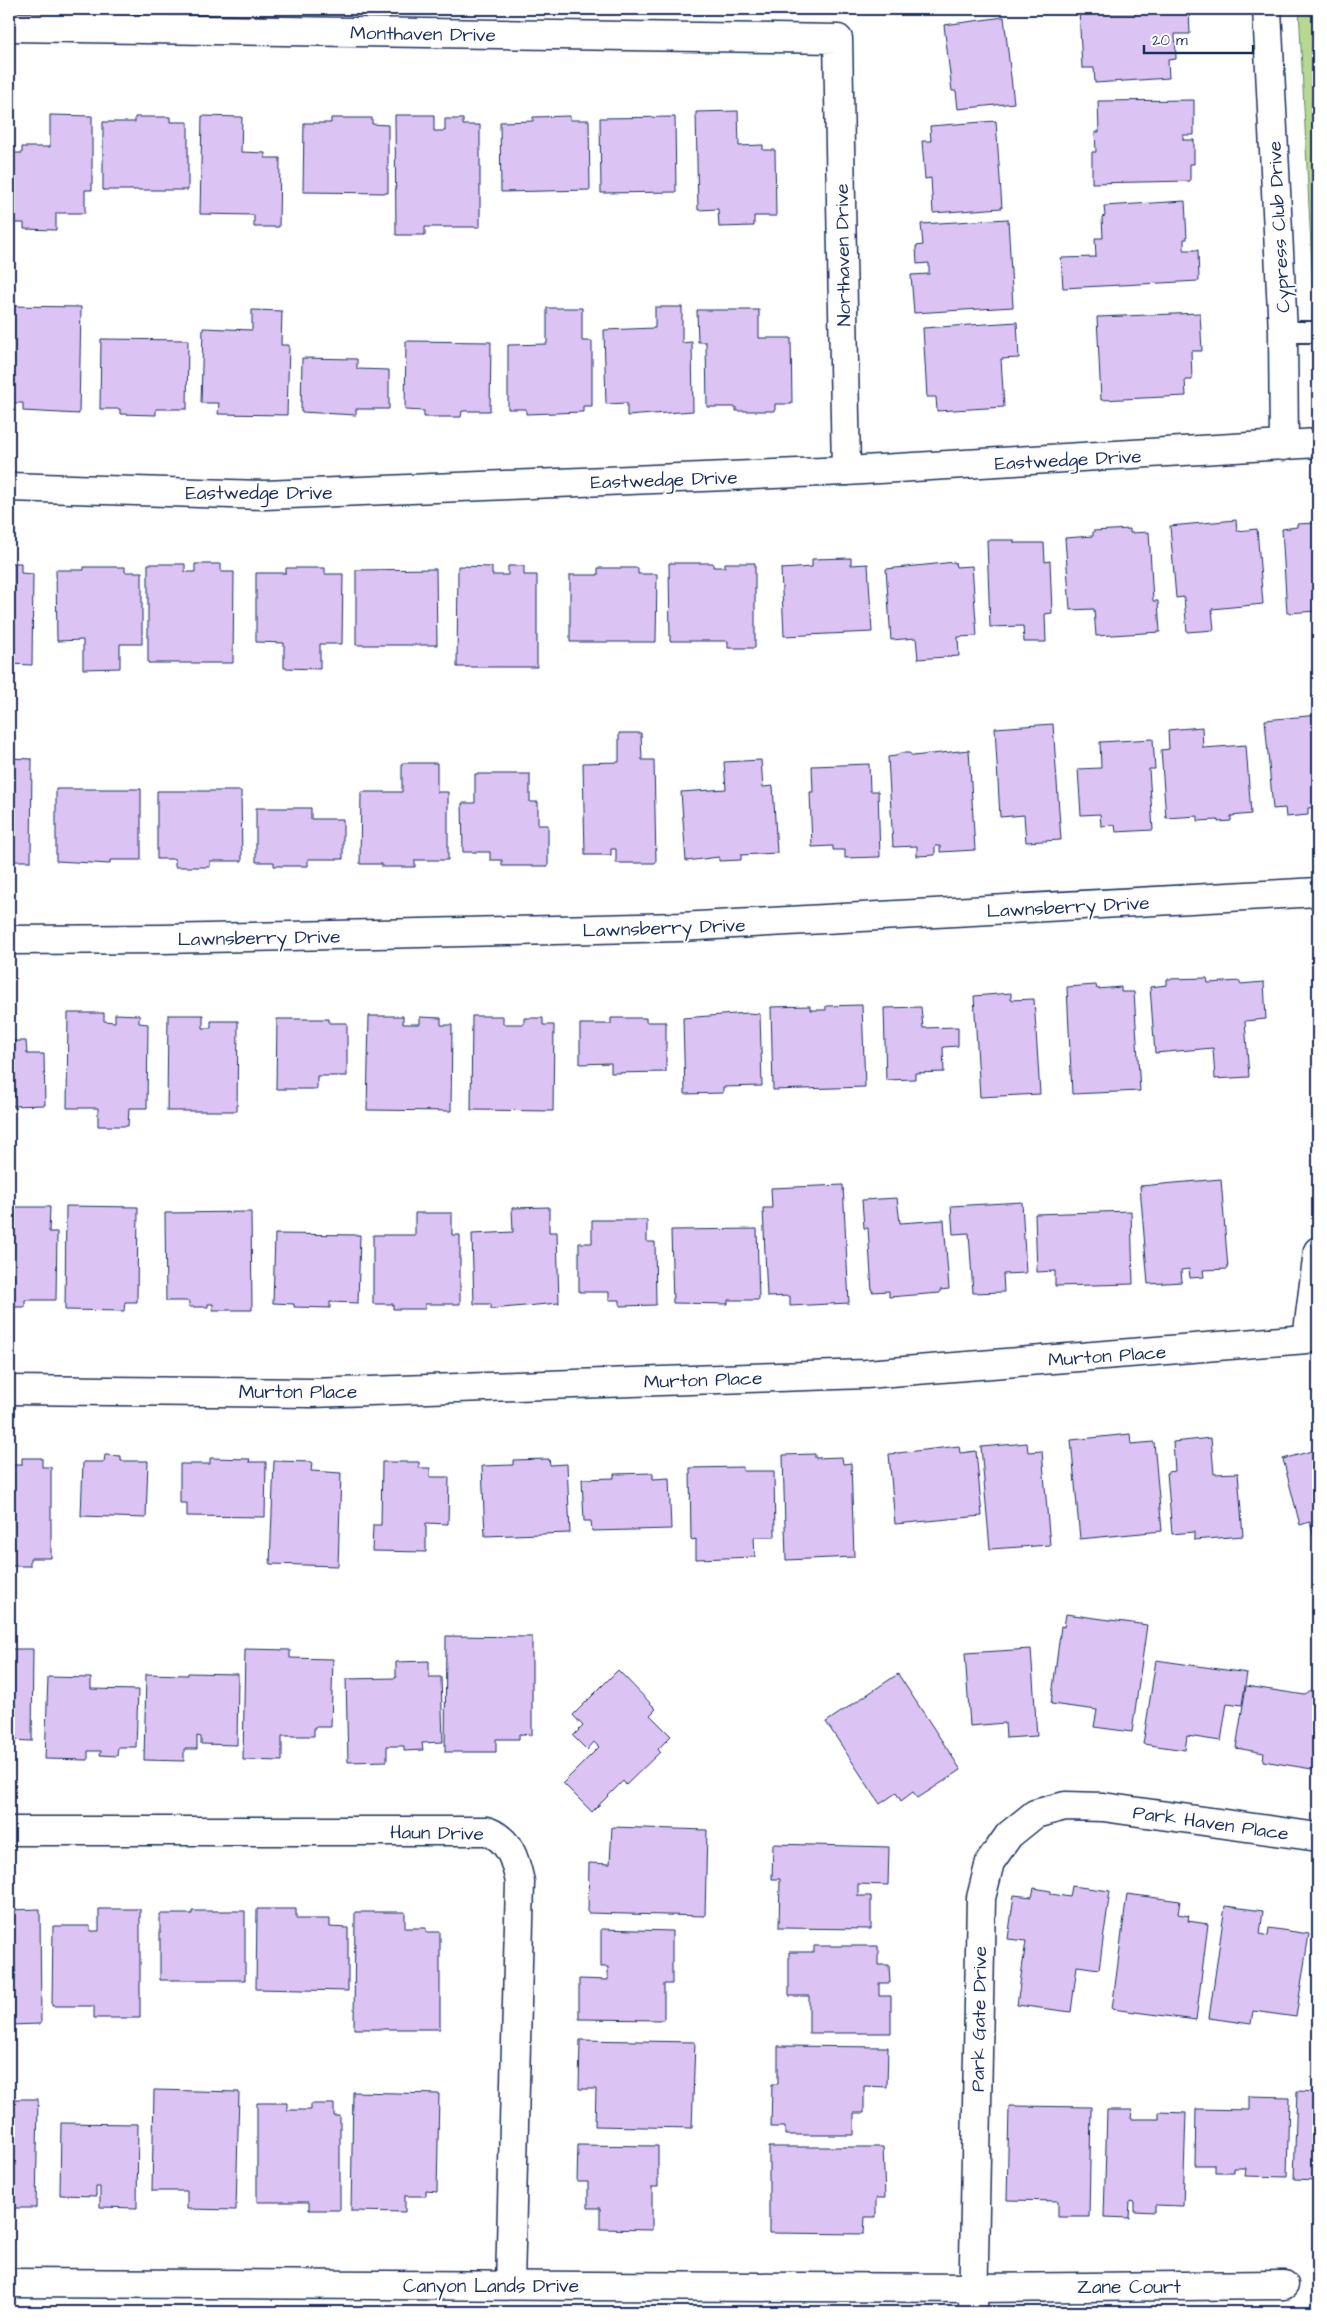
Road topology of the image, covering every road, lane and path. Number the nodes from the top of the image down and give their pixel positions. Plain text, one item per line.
1 (1267, 9) edge
2 (9, 27) edge
3 (838, 39) joint
4 (1283, 332) junction
5 (1318, 332) edge
6 (1318, 443) edge
7 (1284, 446) junction
8 (846, 471) junction
9 (9, 487) edge
10 (1318, 892) edge
11 (9, 940) edge
12 (1318, 1251) edge
13 (9, 1390) edge
14 (1103, 1807) joint
15 (9, 1830) edge
16 (1318, 1837) edge
17 (9, 2283) edge
18 (510, 2285) junction
19 (1284, 2285) dead end
20 (973, 2300) edge

1 - 4 street, Cypress Club Drive
2 - 3 street, Monthaven Drive
3 - 8 street, Northaven Drive
4 - 5 lane
4 - 7 street, Cypress Club Drive
6 - 7 street, Eastwedge Drive
7 - 8 street, Eastwedge Drive
8 - 9 street, Eastwedge Drive
10 - 11 street, Lawnsberry Drive
12 - 13 street, Murton Place
14 - 16 street, Park Haven Place
14 - 20 street, Park Gate Drive
15 - 18 street, Haun Drive
17 - 18 street, Canyon Lands Drive
18 - 20 street, Canyon Lands Drive
19 - 20 street, Zane Court

